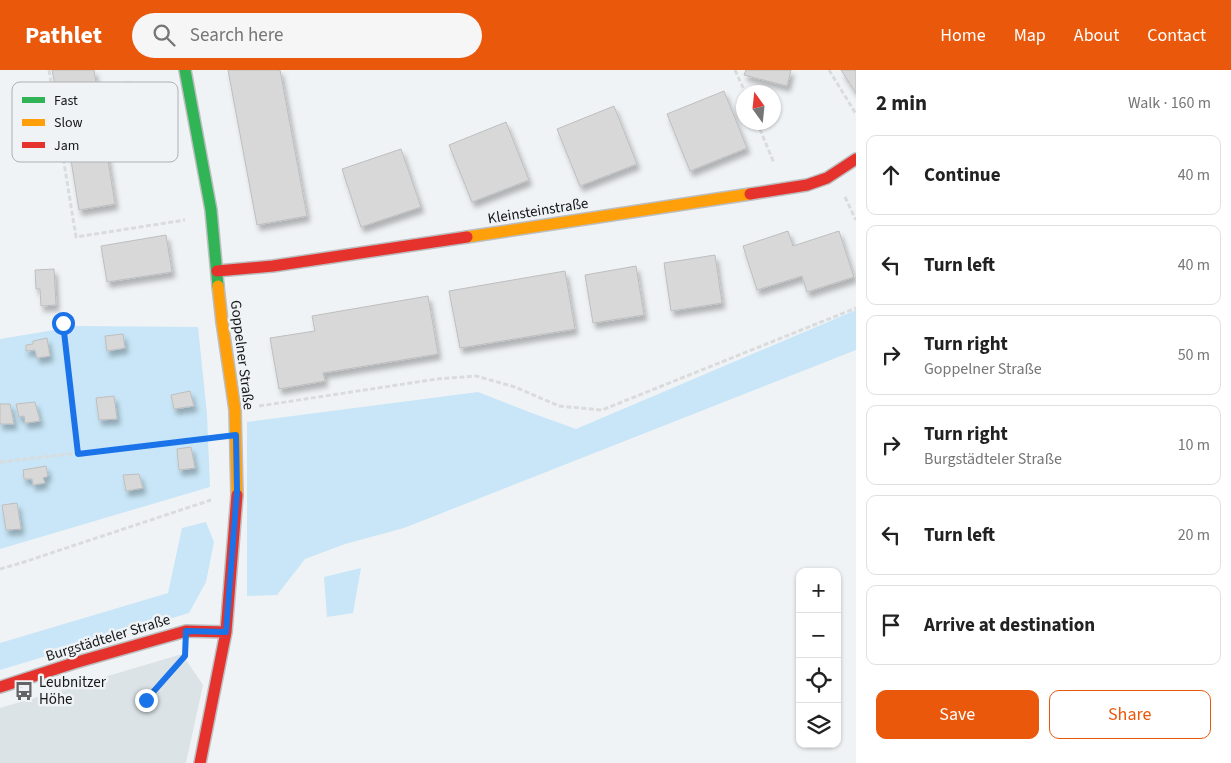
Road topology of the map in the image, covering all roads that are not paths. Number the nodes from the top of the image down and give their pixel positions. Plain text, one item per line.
1 (186, 70) edge
2 (856, 159) edge
3 (217, 271) junction
4 (226, 632) junction
5 (0, 687) edge
6 (200, 763) edge

1 - 3 street, Goppelner Straße
2 - 3 street, Kleinsteinstraße
3 - 4 street, Goppelner Straße
4 - 5 street, Burgstädteler Straße
4 - 6 street, Goppelner Straße

